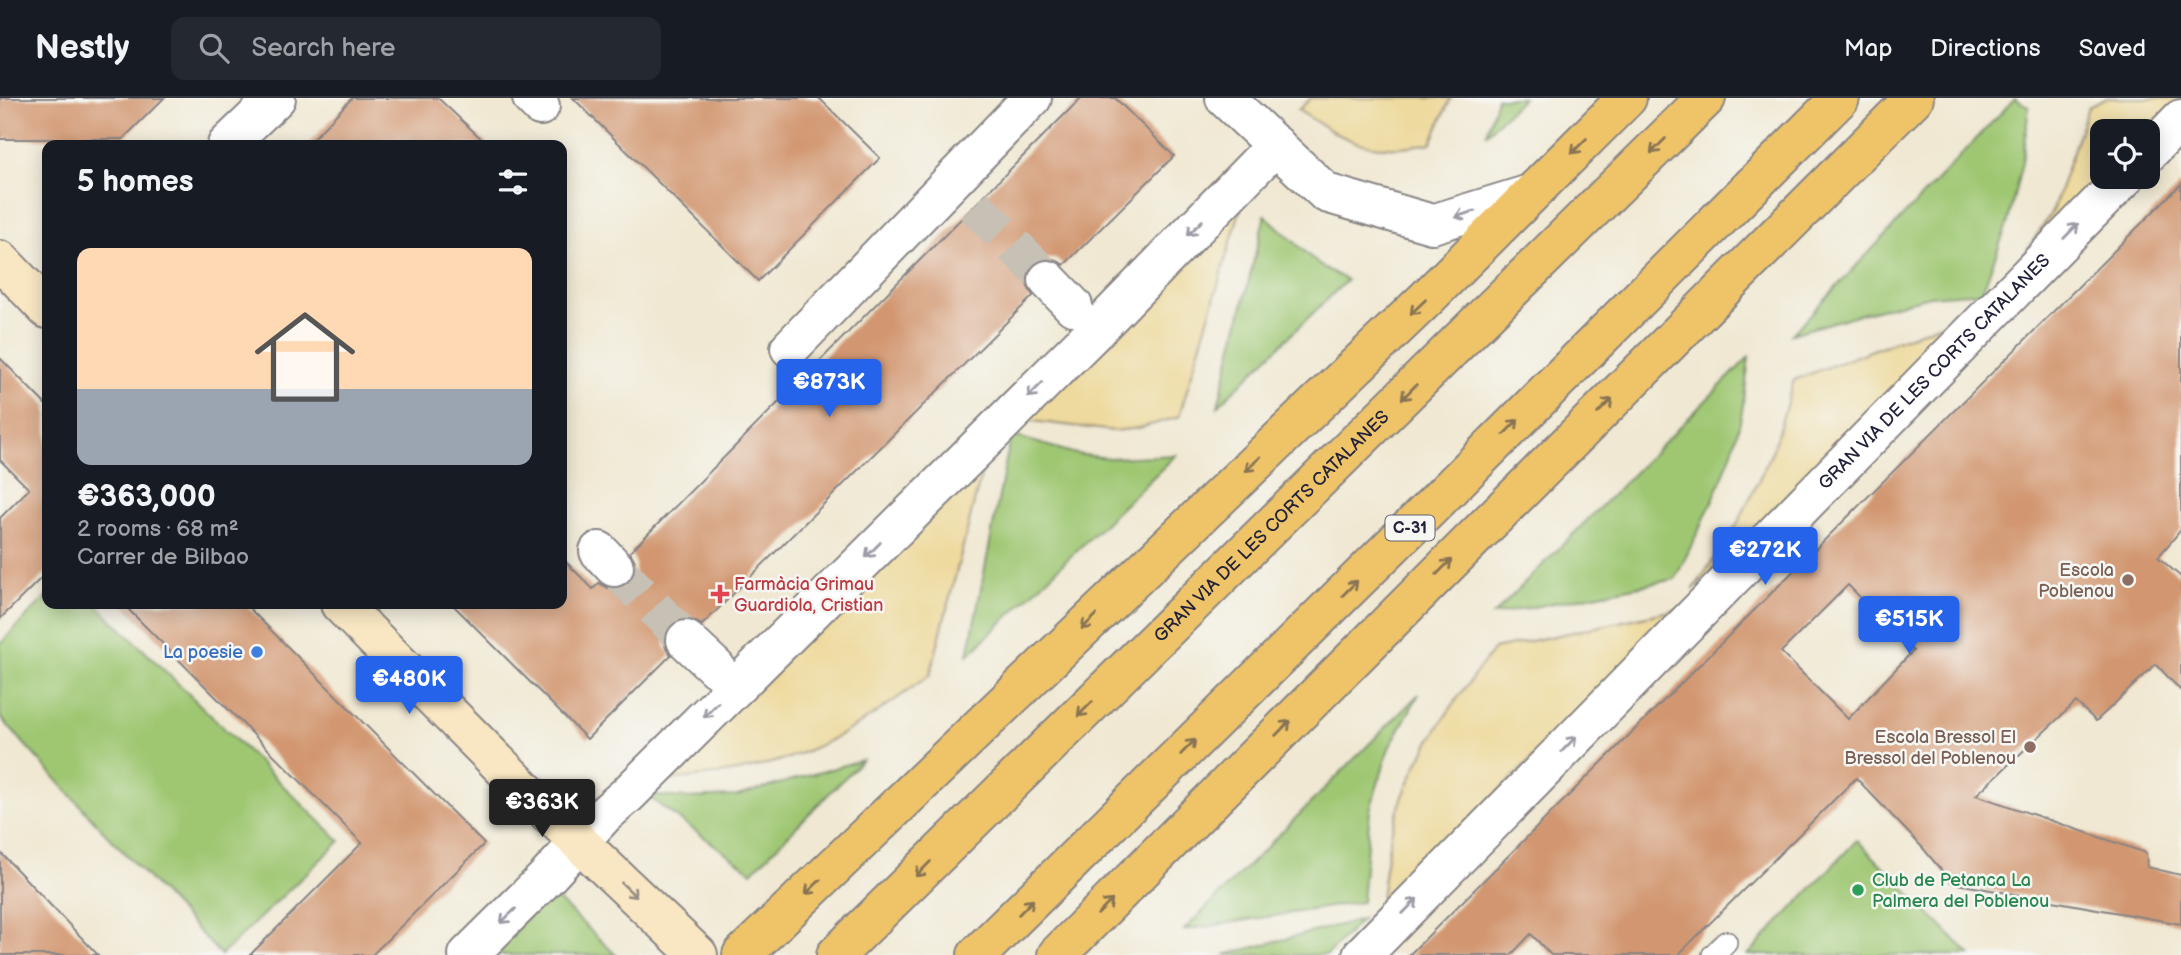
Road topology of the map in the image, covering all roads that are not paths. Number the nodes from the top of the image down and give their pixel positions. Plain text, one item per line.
1 (276, 98) edge
2 (1032, 98) edge
3 (1226, 98) edge
4 (1627, 98) edge
5 (1706, 98) edge
6 (1840, 98) edge
7 (1914, 98) edge
8 (2181, 119) edge
9 (232, 140) edge
10 (2160, 141) edge
11 (1276, 145) junction
12 (2113, 189) edge
13 (1531, 194) junction
14 (0, 260) edge
15 (42, 304) edge
16 (790, 348) dead end
17 (345, 609) edge
18 (686, 640) tunnel mouth
19 (716, 668) dead end
20 (580, 843) junction
21 (468, 955) edge
22 (698, 955) edge
23 (742, 955) edge
24 (836, 955) edge
25 (977, 955) edge
26 (1057, 955) edge
27 (1362, 955) edge

1 - 9 street
2 - 16 street
3 - 11 street
4 -> 13 main road
5 -> 24 main road, GRAN VIA DE LES CORTS CATALANES
25 -> 6 main road, C-31
26 -> 7 main road
8 - 10 street
13 -> 11 street
11 -> 20 street
27 -> 12 street, GRAN VIA DE LES CORTS CATALANES
13 -> 23 main road
14 - 15 main road
17 - 20 main road
18 - 19 street
20 -> 21 street
20 -> 22 main road

